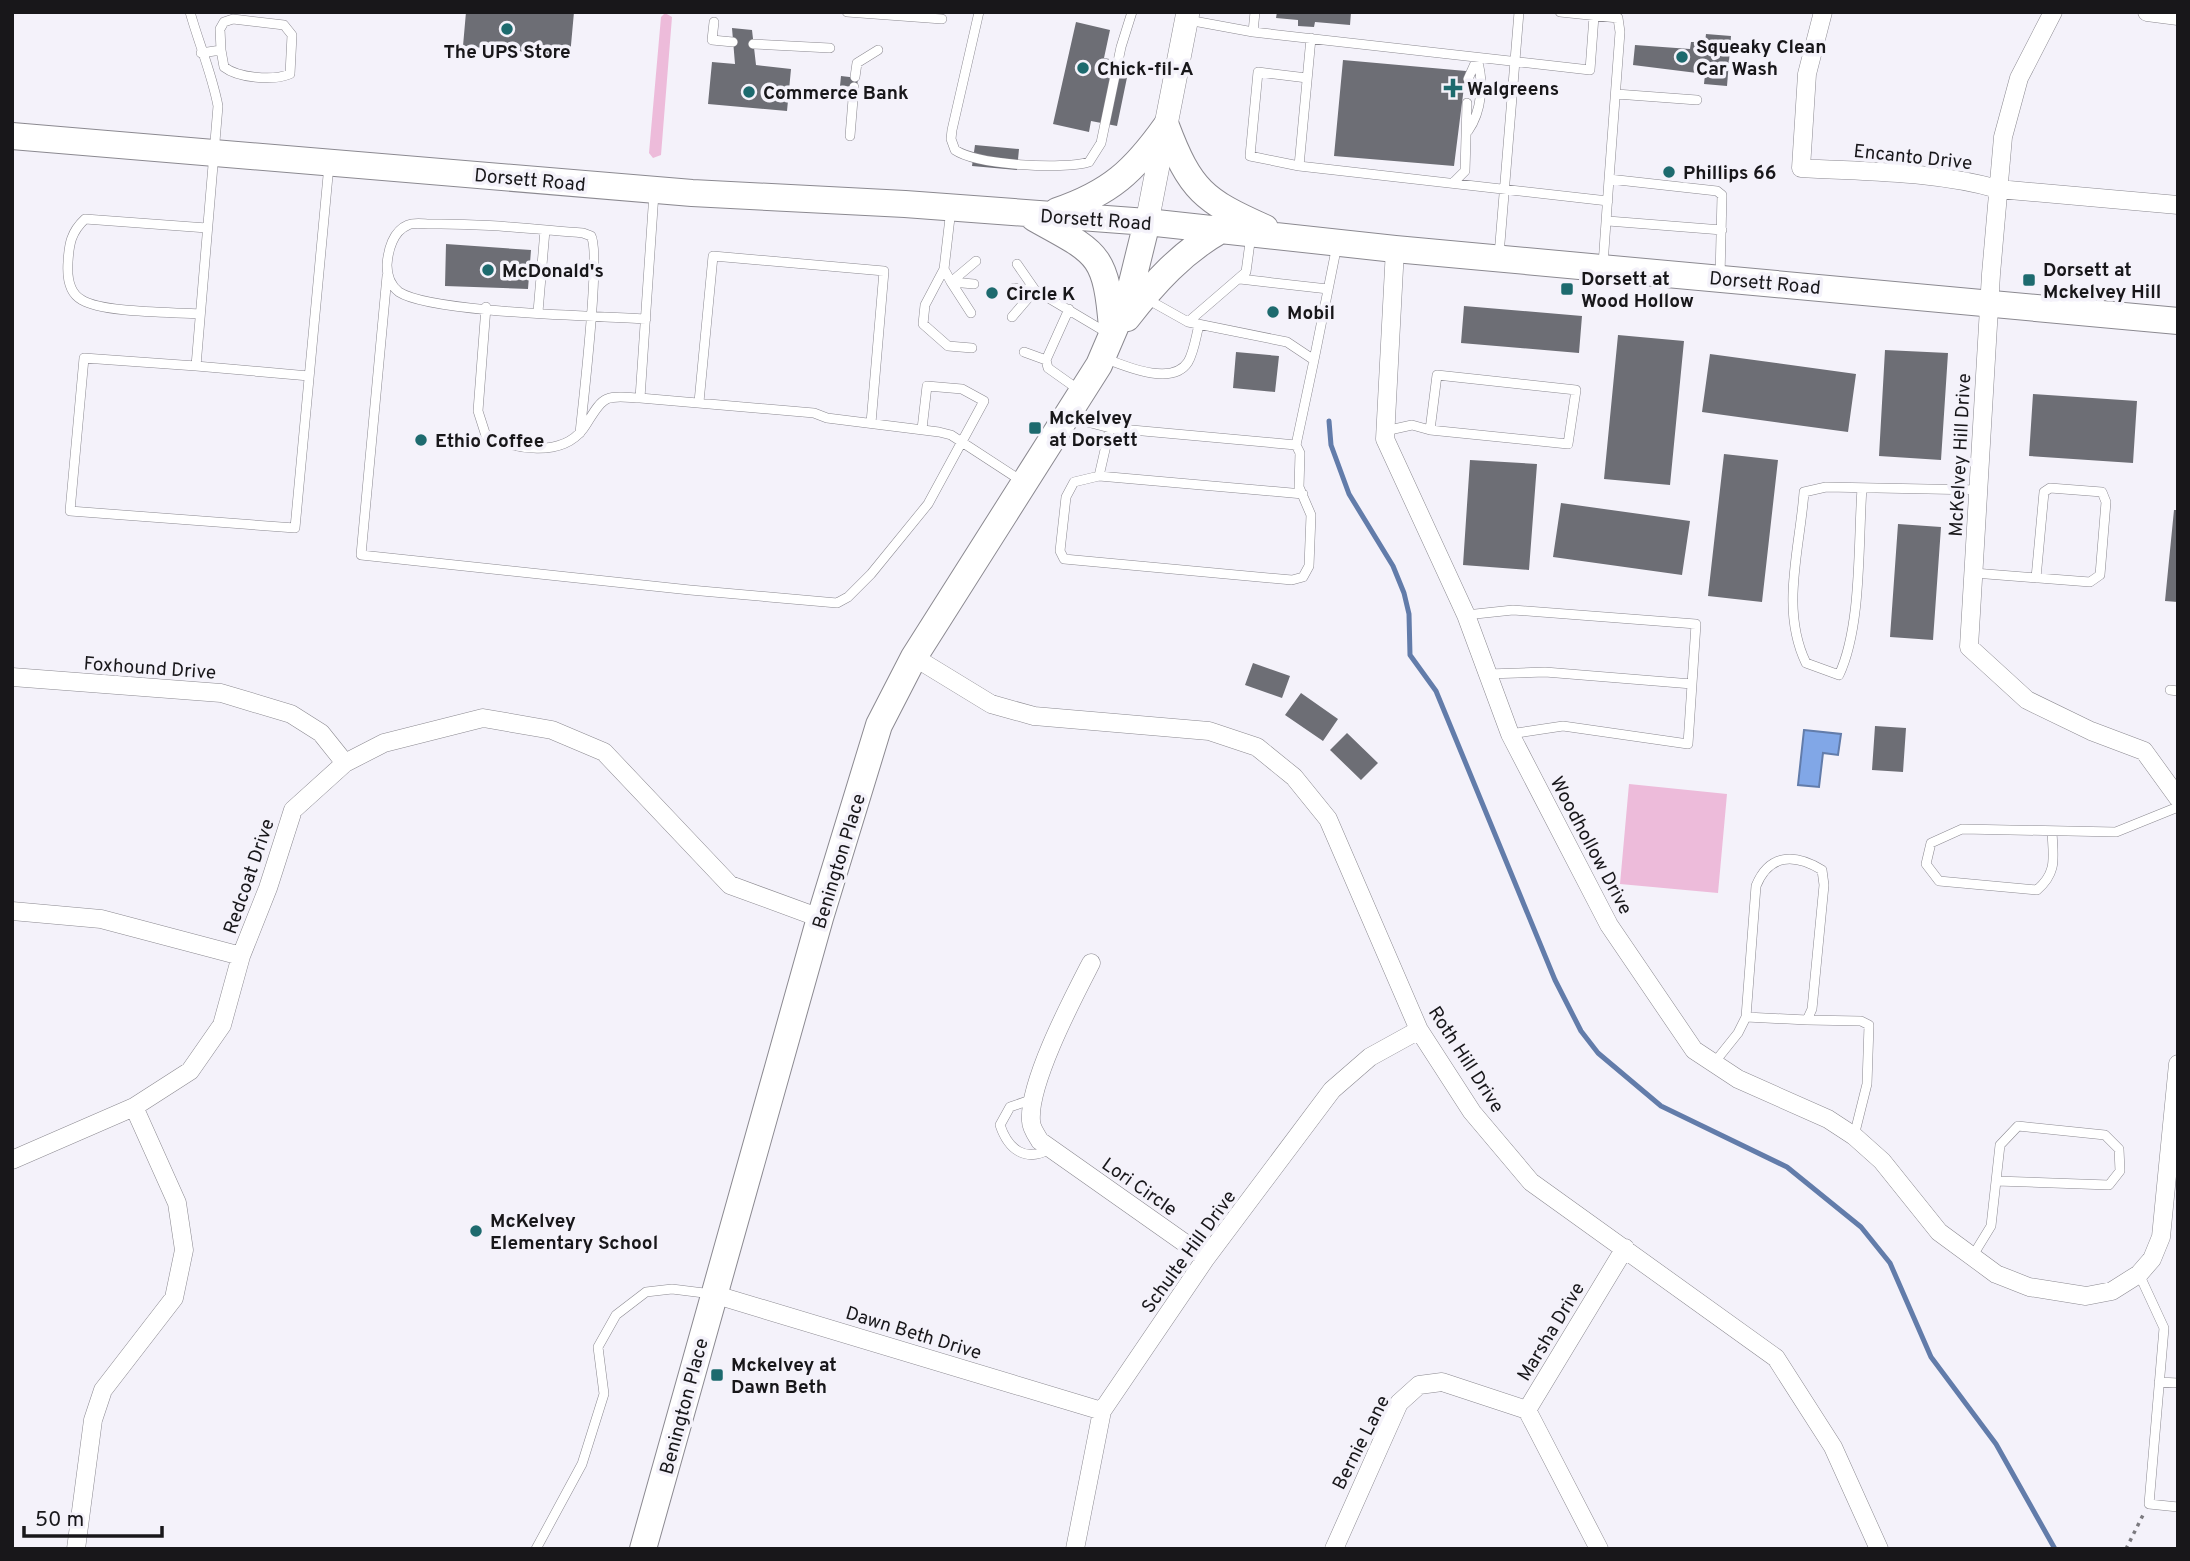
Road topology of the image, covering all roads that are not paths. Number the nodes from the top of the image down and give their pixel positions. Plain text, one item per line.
1 (190, 12) edge
2 (848, 12) edge
3 (979, 12) edge
4 (1132, 12) edge
5 (1255, 12) edge
6 (1519, 12) edge
7 (1560, 12) edge
8 (1823, 12) edge
9 (2053, 12) edge
10 (2147, 12) edge
11 (1187, 16) edge
12 (1594, 16) junction
13 (2178, 16) edge
14 (942, 19) dead end
15 (714, 22) dead end
16 (1252, 32) junction
17 (1311, 38) junction
18 (733, 42) dead end
19 (753, 44) dead end
20 (830, 48) dead end
21 (221, 50) junction
22 (878, 50) dead end
23 (201, 53) junction
24 (1477, 59) junction
25 (1515, 62) junction
26 (1307, 78) junction
27 (1468, 79) dead end
28 (1616, 94) junction
29 (1697, 100) dead end
30 (1467, 103) dead end
31 (1166, 126) junction
32 (1468, 131) junction
33 (12, 136) edge
34 (850, 136) dead end
35 (215, 153) junction
36 (329, 163) junction
37 (1299, 166) junction
38 (1609, 179) junction
39 (1453, 183) junction
40 (1998, 189) junction
41 (654, 190) junction
42 (1504, 190) junction
43 (1608, 201) junction
44 (2178, 205) edge
45 (951, 208) junction
46 (1035, 214) junction
47 (1147, 222) junction
48 (1608, 222) junction
49 (207, 228) junction
50 (545, 230) junction
51 (1222, 230) junction
52 (1722, 230) junction
53 (1251, 234) junction
54 (1285, 237) junction
55 (1337, 243) junction
56 (1395, 249) junction
57 (1499, 258) junction
58 (976, 261) dead end
59 (1017, 264) dead end
60 (1602, 267) junction
61 (944, 269) junction
62 (387, 276) junction
63 (1720, 278) junction
64 (1240, 279) junction
65 (951, 282) junction
66 (974, 284) dead end
67 (1014, 288) dead end
68 (1328, 289) junction
69 (1035, 290) junction
70 (1143, 297) junction
71 (1990, 302) junction
72 (486, 307) junction
73 (1069, 309) junction
74 (538, 312) junction
75 (971, 313) dead end
76 (200, 314) junction
77 (590, 316) junction
78 (1012, 317) dead end
79 (646, 319) junction
80 (2178, 321) edge
81 (1188, 322) junction
82 (1199, 325) junction
83 (1108, 347) junction
84 (972, 348) dead end
85 (1024, 352) dead end
86 (1046, 360) junction
87 (1314, 360) junction
88 (195, 366) junction
89 (309, 376) junction
90 (1082, 392) junction
91 (640, 398) junction
92 (699, 402) junction
93 (1066, 417) junction
94 (870, 423) junction
95 (1110, 428) junction
96 (922, 429) junction
97 (1430, 430) junction
98 (1385, 431) junction
99 (580, 433) junction
100 (962, 442) junction
101 (1296, 444) junction
102 (1099, 476) junction
103 (1025, 483) junction
104 (1862, 488) junction
105 (1979, 490) junction
106 (1303, 494) junction
107 (1974, 573) junction
108 (2036, 578) junction
109 (1466, 615) junction
110 (914, 657) junction
111 (1488, 674) junction
112 (12, 677) edge
113 (1692, 684) junction
114 (1510, 734) junction
115 (345, 763) junction
116 (2178, 798) edge
117 (2178, 807) edge
118 (2052, 831) junction
119 (12, 911) edge
120 (820, 918) junction
121 (241, 956) junction
122 (1091, 963) dead end
123 (1746, 1017) junction
124 (1807, 1020) junction
125 (1419, 1030) junction
126 (2178, 1063) edge
127 (1712, 1065) junction
128 (1035, 1098) junction
129 (134, 1107) junction
130 (1854, 1136) junction
131 (1050, 1148) junction
132 (12, 1160) edge
133 (1996, 1181) junction
134 (1625, 1248) junction
135 (1206, 1258) junction
136 (1971, 1258) junction
137 (2139, 1274) junction
138 (713, 1294) junction
139 (2159, 1382) junction
140 (2178, 1384) edge
141 (1527, 1409) junction
142 (1102, 1411) junction
143 (2178, 1507) edge
144 (76, 1549) edge
145 (536, 1549) edge
146 (643, 1549) edge
147 (1075, 1549) edge
148 (1334, 1549) edge
149 (1599, 1549) edge
150 (1879, 1549) edge

1 - 23 lane
2 - 14 lane
3 - 4 lane
5 - 16 lane
6 - 25 lane
7 - 12 lane
8 - 40 street, Encanto Drive
9 - 40 street, McKelvey Hill Drive
10 - 13 street
11 - 16 lane
11 - 31 street
12 - 25 lane
12 - 28 lane
15 - 18 lane
16 - 17 lane
17 - 24 lane
17 - 26 lane
19 - 20 lane
21 - 21 lane
21 - 23 lane
22 - 34 lane
23 - 35 lane
24 - 25 lane
24 - 27 lane
24 - 32 lane
25 - 42 lane
26 - 37 lane
26 - 37 lane
28 - 29 lane
28 - 38 lane
30 - 32 lane
31 - 46 main road
31 - 47 street
31 - 54 main road
32 - 39 lane
33 - 35 main road, Dorsett Road
35 - 36 main road, Dorsett Road
35 - 49 lane
36 - 41 main road, Dorsett Road
36 - 89 lane
37 - 39 lane
38 - 43 lane
38 - 52 lane
39 - 42 lane
40 - 44 street, Encanto Drive
40 - 71 street, McKelvey Hill Drive
41 - 45 main road, Dorsett Road
41 - 79 lane
42 - 43 lane
42 - 57 lane
43 - 48 lane
45 - 46 main road, Dorsett Road
45 - 61 lane
46 - 47 main road, Dorsett Road
46 - 83 main road
47 - 51 main road, Dorsett Road
47 - 83 main road, Benington Place
48 - 52 lane
48 - 60 lane
49 - 76 lane
49 - 76 lane
50 - 62 lane
50 - 74 lane
50 - 77 lane
51 - 53 main road, Dorsett Road
51 - 70 main road
52 - 63 lane
53 - 54 main road, Dorsett Road
53 - 64 lane
54 - 55 main road, Dorsett Road
55 - 56 main road, Dorsett Road
55 - 68 lane
56 - 57 main road, Dorsett Road
56 - 98 street, Woodhollow Drive
57 - 60 main road, Dorsett Road
58 - 65 lane
59 - 69 lane
60 - 63 main road, Dorsett Road
61 - 65 lane
61 - 84 lane
62 - 72 lane
62 - 100 lane
63 - 71 main road, Dorsett Road
64 - 68 lane
64 - 81 lane
65 - 66 lane
65 - 75 lane
67 - 69 lane
68 - 87 lane
69 - 73 lane
69 - 78 lane
70 - 81 lane
70 - 83 main road
71 - 80 main road, Dorsett Road
71 - 105 street, McKelvey Hill Drive
72 - 74 lane
72 - 99 lane
73 - 83 lane
73 - 86 lane
74 - 77 lane
76 - 88 lane
77 - 79 lane
77 - 99 lane
79 - 91 lane
81 - 82 lane
82 - 83 lane
82 - 87 lane
83 - 90 main road, Benington Place
85 - 86 lane
86 - 90 lane
87 - 101 lane
88 - 89 lane
88 - 89 lane
90 - 93 main road, Benington Place
91 - 92 lane
91 - 99 lane
92 - 94 lane
92 - 94 lane
93 - 95 lane
93 - 103 main road, Benington Place
94 - 96 lane
95 - 101 lane
95 - 102 lane
96 - 100 lane
96 - 100 lane
97 - 97 lane
97 - 98 lane
98 - 109 street, Woodhollow Drive
100 - 103 lane
101 - 106 lane
102 - 106 lane
102 - 106 lane
103 - 110 main road, Benington Place
104 - 104 lane
104 - 105 lane
105 - 107 street, McKelvey Hill Drive
107 - 108 lane
107 - 116 street, McKelvey Hill Drive
108 - 108 lane
109 - 111 street, Woodhollow Drive
109 - 113 lane
110 - 120 main road, Benington Place
110 - 125 street, Roth Hill Drive
111 - 113 lane
111 - 114 street, Woodhollow Drive
112 - 115 street, Foxhound Drive
113 - 114 lane
114 - 127 street, Woodhollow Drive
115 - 120 street, Redcoat Drive
115 - 121 street, Redcoat Drive
117 - 118 lane
118 - 118 lane
119 - 121 street
120 - 138 main road, Benington Place
121 - 129 street, Redcoat Drive
122 - 128 street, Lori Circle
123 - 124 lane
123 - 124 lane
123 - 127 lane
124 - 130 lane
125 - 134 street, Roth Hill Drive
125 - 135 street, Schulte Hill Drive
126 - 137 street
127 - 130 street, Woodhollow Drive
128 - 131 street, Lori Circle
128 - 131 lane
129 - 132 street, Redcoat Drive
129 - 144 street
130 - 136 street, Woodhollow Drive
131 - 135 street, Lori Circle
133 - 133 lane
133 - 136 lane
134 - 141 street, Marsha Drive
134 - 150 street, Roth Hill Drive
135 - 142 street, Schulte Hill Drive
136 - 137 street, Woodhollow Drive
137 - 139 lane
138 - 142 street, Dawn Beth Drive
138 - 145 lane
138 - 146 main road, Benington Place
139 - 140 lane
139 - 143 lane
141 - 148 street, Bernie Lane
141 - 149 street, Marsha Drive
142 - 147 street, Schulte Hill Drive

